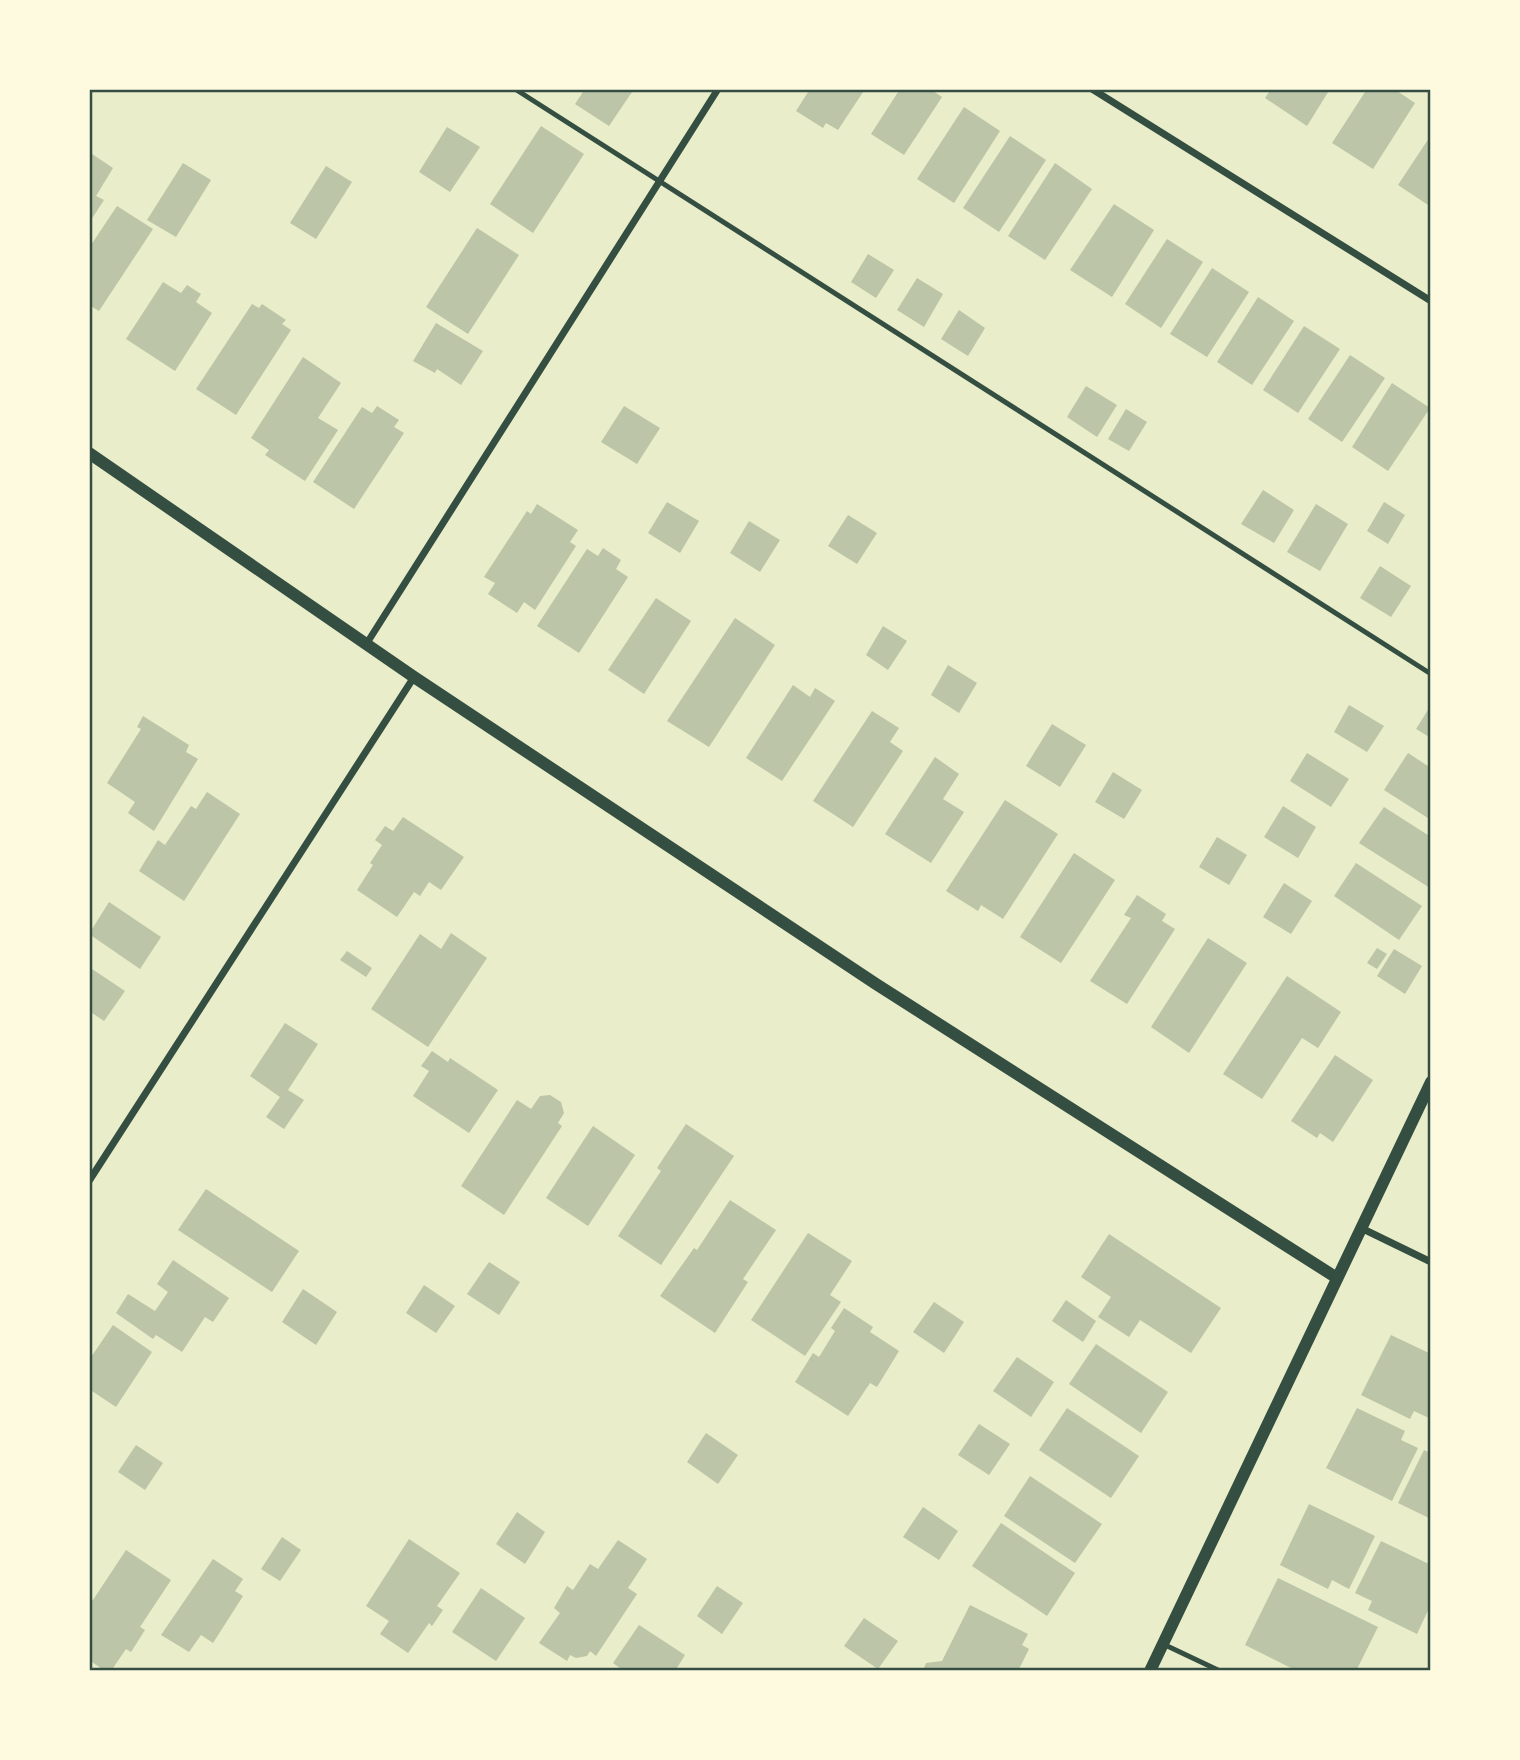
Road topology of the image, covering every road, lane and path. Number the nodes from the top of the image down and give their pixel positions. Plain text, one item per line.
1 (515, 89) edge
2 (718, 89) edge
3 (1092, 89) edge
4 (659, 181) junction
5 (1431, 301) edge
6 (89, 453) edge
7 (367, 643) junction
8 (1431, 674) edge
9 (414, 677) junction
10 (1431, 1082) edge
11 (89, 1181) edge
12 (1361, 1228) junction
13 (1431, 1262) edge
14 (1337, 1278) junction
15 (1163, 1644) junction
16 (1150, 1671) edge
17 (1220, 1671) edge

1 - 4 lane
2 - 4 street
3 - 5 street
4 - 7 street
4 - 8 lane
6 - 7 street
7 - 9 street
9 - 11 street
9 - 14 street
10 - 12 street
12 - 13 street
12 - 14 street
14 - 15 street
15 - 16 street
15 - 17 lane

